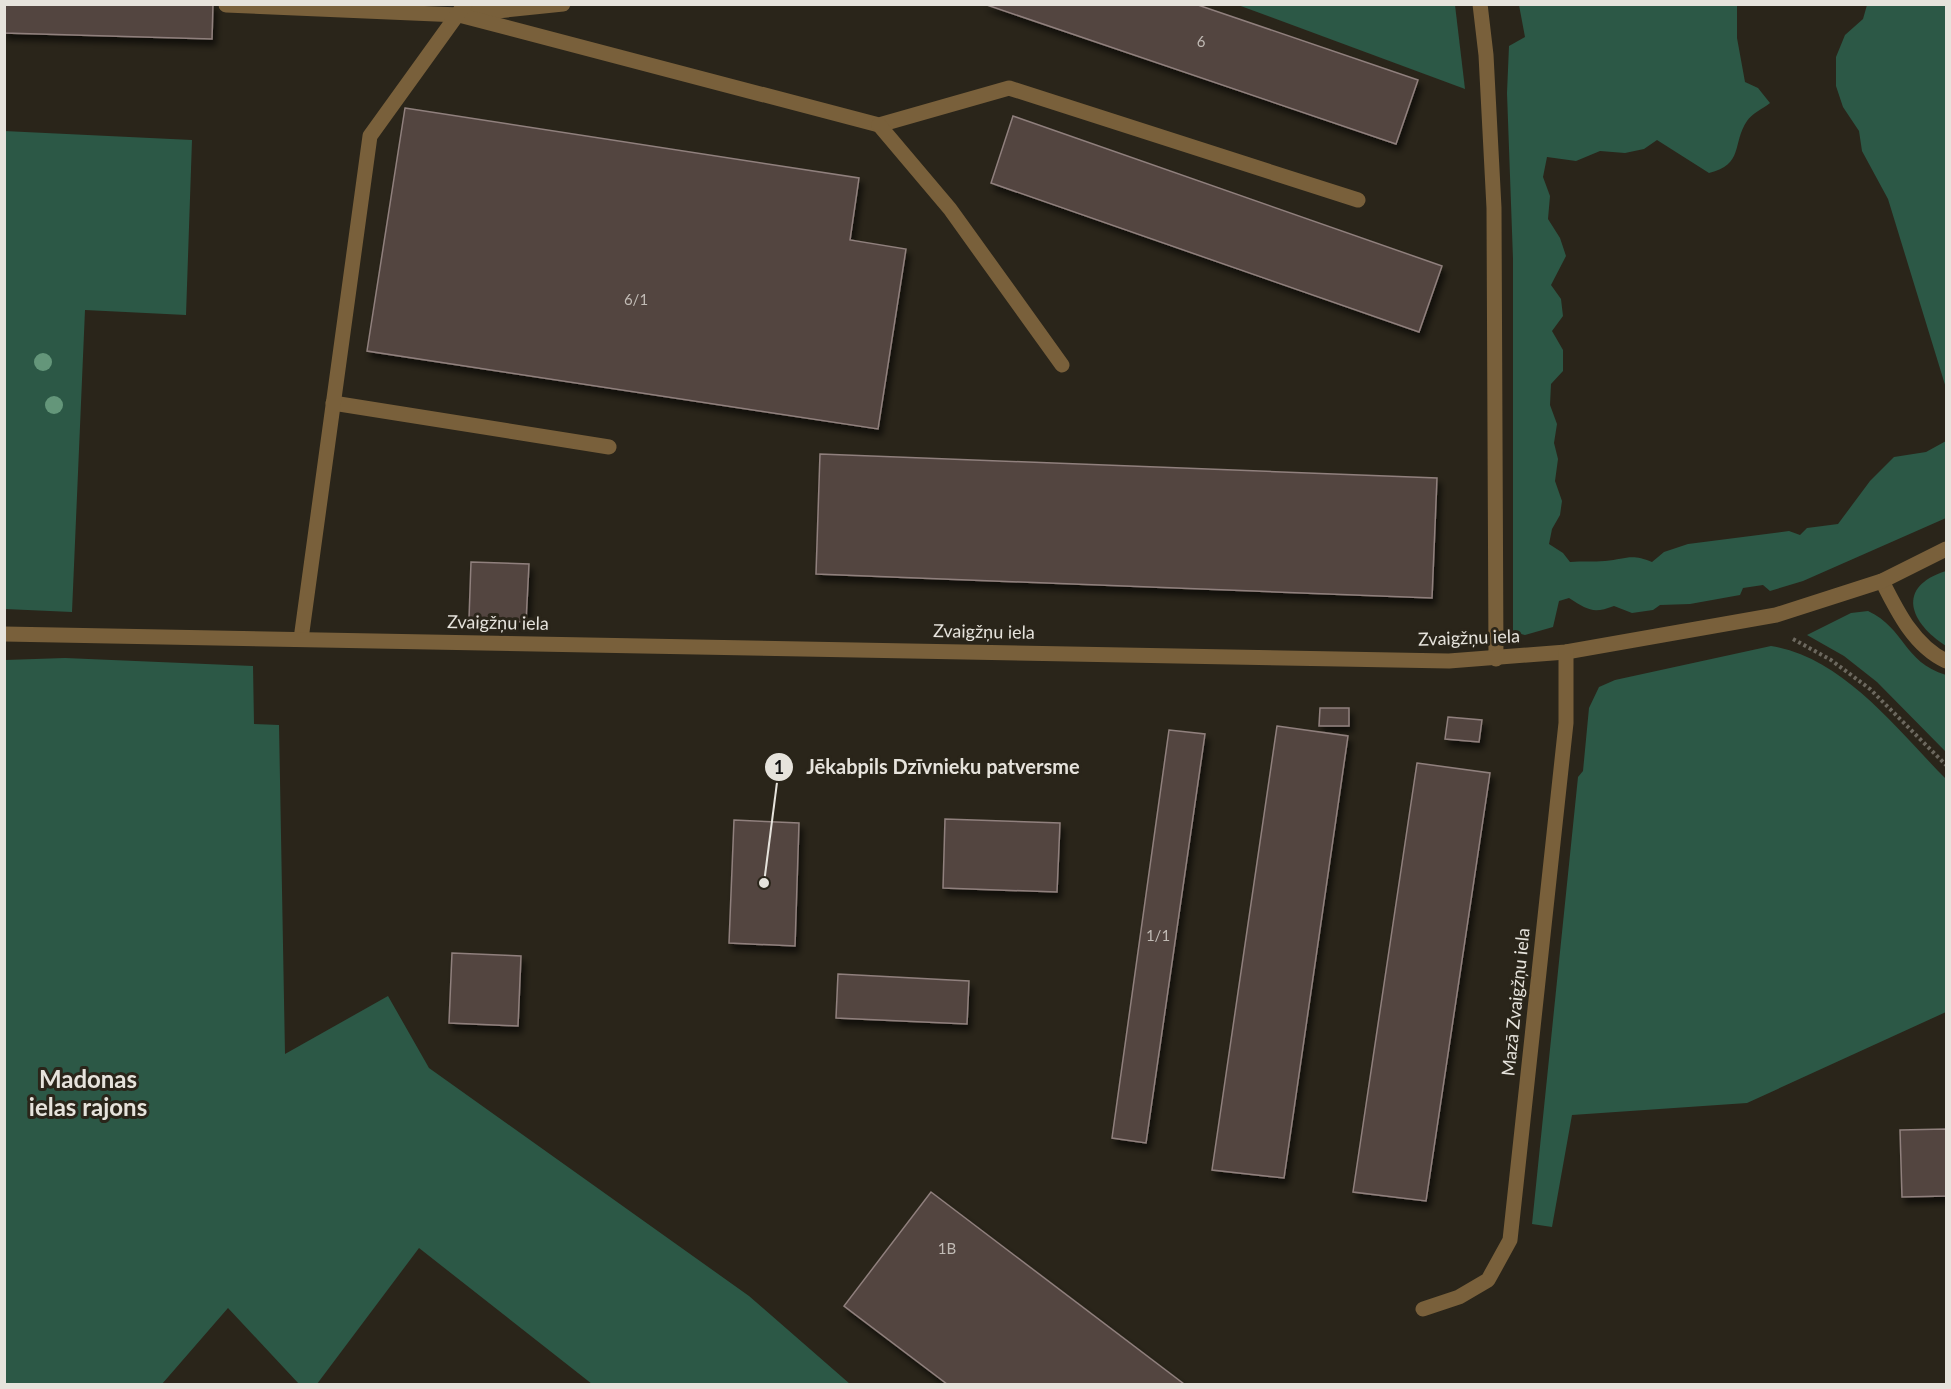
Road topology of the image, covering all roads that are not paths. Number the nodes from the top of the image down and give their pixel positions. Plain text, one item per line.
1 (563, 4) edge
2 (1480, 4) edge
3 (226, 5) edge
4 (462, 10) edge
5 (879, 125) junction
6 (1358, 200) dead end
7 (1062, 365) dead end
8 (333, 402) junction
9 (609, 447) dead end
10 (1947, 549) edge
11 (1881, 581) junction
12 (4, 634) edge
13 (301, 639) junction
14 (1566, 652) junction
15 (1496, 659) junction
16 (1947, 661) edge
17 (1423, 1309) dead end

1 - 4 street
2 - 15 street
3 - 4 street
4 - 5 street
4 - 8 street
5 - 6 street
5 - 7 street
8 - 9 street
8 - 13 street
10 - 11 street, Zvaigžņu iela
11 - 14 street, Zvaigžņu iela
11 - 16 street
12 - 13 street, Zvaigžņu iela
13 - 15 street, Zvaigžņu iela
14 - 15 street, Zvaigžņu iela
14 - 17 street, Mazā Zvaigžņu iela

